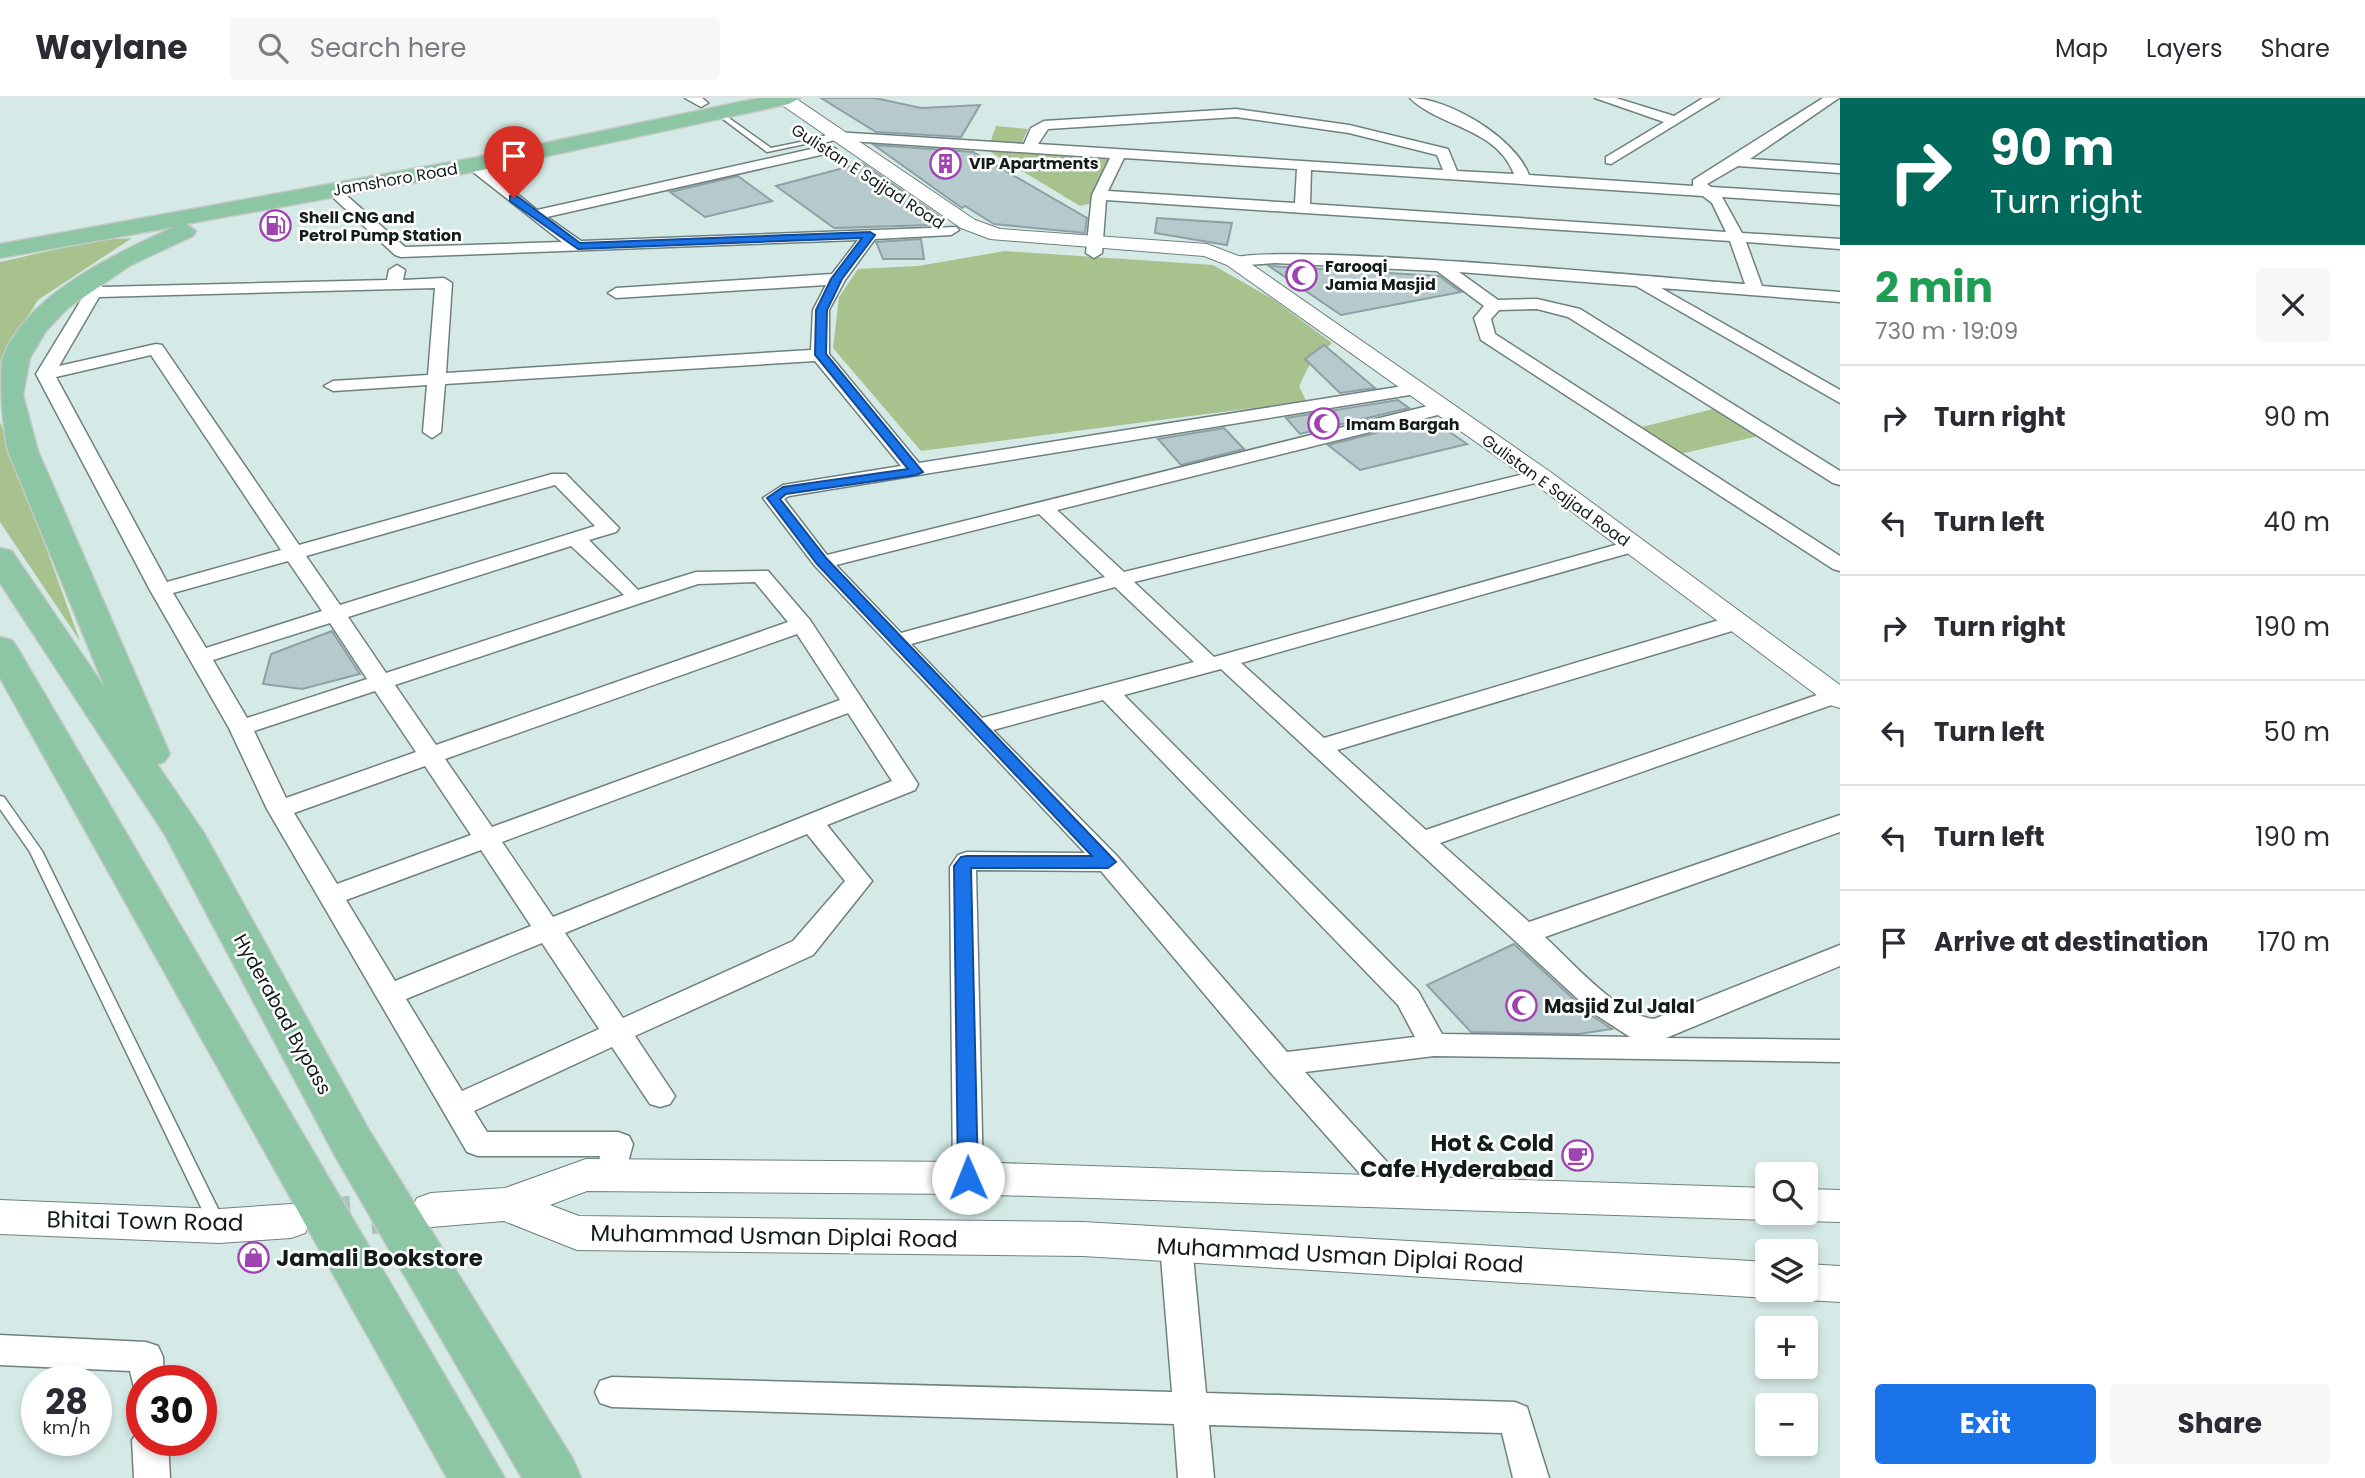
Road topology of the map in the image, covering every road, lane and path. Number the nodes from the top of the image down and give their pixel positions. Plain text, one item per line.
1 (787, 98) edge
2 (1417, 98) edge
3 (1602, 98) edge
4 (1712, 98) edge
5 (1832, 98) edge
6 (710, 103) edge
7 (755, 104) junction
8 (1673, 120) junction
9 (579, 125) junction
10 (634, 130) junction
11 (480, 141) dead end
12 (826, 142) junction
13 (1029, 149) junction
14 (418, 153) dead end
15 (1119, 153) junction
16 (1611, 160) dead end
17 (1735, 162) junction
18 (1304, 165) junction
19 (463, 166) junction
20 (1840, 169) edge
21 (1451, 173) junction
22 (1522, 177) junction
23 (293, 180) junction
24 (333, 191) junction
25 (1704, 191) junction
26 (1099, 195) junction
27 (1840, 200) edge
28 (244, 206) junction
29 (1302, 210) junction
30 (534, 215) junction
31 (951, 230) junction
32 (870, 235) junction
33 (1736, 236) junction
34 (1840, 244) edge
35 (0, 245) edge
36 (578, 246) junction
37 (1094, 248) junction
38 (401, 252) junction
39 (1234, 261) junction
40 (1442, 267) junction
41 (836, 279) junction
42 (1638, 281) junction
43 (394, 285) junction
44 (90, 287) junction
45 (1755, 290) junction
46 (616, 293) dead end
47 (1808, 294) junction
48 (1840, 297) edge
49 (1494, 305) junction
50 (1840, 311) edge
51 (820, 355) junction
52 (45, 373) junction
53 (438, 377) junction
54 (333, 386) dead end
55 (1416, 389) junction
56 (1840, 398) edge
57 (1444, 408) junction
58 (432, 432) dead end
59 (916, 472) junction
60 (1540, 476) junction
61 (1840, 479) edge
62 (1045, 509) junction
63 (575, 538) junction
64 (1633, 546) junction
65 (293, 552) junction
66 (0, 558) edge
67 (822, 562) junction
68 (1840, 565) edge
69 (1119, 580) junction
70 (628, 589) dead end
71 (161, 590) junction
72 (334, 613) junction
73 (1734, 623) junction
74 (802, 625) junction
75 (896, 641) junction
76 (0, 647) edge
77 (200, 657) junction
78 (1218, 663) junction
79 (380, 680) junction
80 (1108, 692) junction
81 (1838, 696) edge
82 (854, 703) junction
83 (241, 727) junction
84 (977, 727) junction
85 (1318, 748) junction
86 (429, 754) junction
87 (0, 800) edge
88 (279, 809) junction
89 (811, 822) junction
90 (1840, 823) edge
91 (184, 833) junction
92 (486, 837) junction
93 (1422, 840) junction
94 (1108, 862) junction
95 (331, 896) junction
96 (546, 928) junction
97 (1527, 933) junction
98 (1840, 955) edge
99 (390, 994) junction
100 (617, 1032) junction
101 (1434, 1045) junction
102 (1840, 1051) edge
103 (1280, 1064) junction
104 (660, 1096) dead end
105 (456, 1106) junction
106 (611, 1175) junction
107 (968, 1178) junction
108 (1397, 1194) junction
109 (506, 1204) junction
110 (1755, 1204) edge
111 (1818, 1205) edge
112 (1840, 1206) edge
113 (431, 1210) tunnel mouth
114 (0, 1217) edge
115 (291, 1220) tunnel mouth
116 (219, 1226) junction
117 (1175, 1245) junction
118 (1755, 1279) edge
119 (1818, 1283) edge
120 (1840, 1284) edge
121 (0, 1350) edge
122 (146, 1365) edge
123 (612, 1392) dead end
124 (1190, 1411) junction
125 (151, 1456) edge
126 (152, 1478) edge
127 (477, 1478) edge
128 (553, 1478) edge
129 (1196, 1478) edge
130 (1531, 1478) edge

1 - 7 highway, Jamshoro Road
1 - 12 street, Gulistan E Sajjad Road
2 - 22 street
3 - 8 street
4 - 8 street
5 - 17 street
6 - 7 highway, Jamshoro Road
6 - 9 highway, Jamshoro Road
6 - 10 highway, Jamshoro Road
6 - 12 lane
7 - 12 street, Gulistan E Sajjad Road
8 - 16 street
9 - 10 highway
9 - 11 highway, Jamshoro Road
10 - 19 highway, Jamshoro Road
12 - 13 street
12 - 30 street
12 - 31 street, Gulistan E Sajjad Road
12 - 37 street, Gulistan E Sajjad Road
13 - 15 street
13 - 21 street
14 - 23 highway, Jamshoro Road
15 - 18 street
15 - 26 street
17 - 20 street
17 - 25 street
18 - 21 street
18 - 29 street
19 - 23 highway
19 - 24 highway, Jamshoro Road
19 - 30 street
21 - 22 street
22 - 25 street
23 - 35 highway, Jamshoro Road
24 - 28 highway, Jamshoro Road
24 - 38 street
25 - 27 street
25 - 33 street
26 - 29 street
26 - 37 street
28 - 35 highway, Jamshoro Road
28 - 44 highway
29 - 33 street
30 - 36 street
31 - 32 street
31 - 37 street, Gulistan E Sajjad Road
32 - 36 street
32 - 41 street
33 - 34 street
33 - 45 street
36 - 38 street
37 - 39 street, Gulistan E Sajjad Road
38 - 43 street
39 - 40 street
39 - 55 street, Gulistan E Sajjad Road
40 - 42 street
40 - 49 street
41 - 46 street
41 - 51 street
42 - 45 street
42 - 56 street
43 - 44 street
43 - 53 street
44 - 52 street
44 - 91 highway
45 - 47 street
47 - 48 street
47 - 50 street
49 - 61 street
49 - 68 street
51 - 53 street
51 - 59 street
52 - 65 street
52 - 71 street
53 - 54 street
53 - 58 street
55 - 57 street, Gulistan E Sajjad Road
55 - 59 street
57 - 60 street, Gulistan E Sajjad Road
57 - 62 street
59 - 67 street
60 - 64 street, Gulistan E Sajjad Road
60 - 69 street
62 - 67 street
62 - 69 street
63 - 65 street
63 - 70 street
63 - 72 street
64 - 73 street, Gulistan E Sajjad Road
64 - 78 street
65 - 71 street
65 - 72 street
66 - 91 highway, Hyderabad Bypass
67 - 75 street
69 - 75 street
69 - 78 street
71 - 77 street
72 - 77 street
72 - 79 street
73 - 81 street, Gulistan E Sajjad Road
73 - 85 street
74 - 79 street
74 - 82 street
74 - 86 street
75 - 84 street
76 - 127 highway
77 - 83 street
78 - 80 street
78 - 85 street
79 - 83 street
79 - 86 street
80 - 84 street
80 - 101 street
81 - 93 street
82 - 89 street
82 - 92 street
83 - 88 street
84 - 94 street
85 - 93 street
86 - 88 street
86 - 92 street
87 - 116 lane
88 - 95 street
89 - 96 street
89 - 100 street
90 - 97 street
91 - 128 highway, Hyderabad Bypass
92 - 95 street
92 - 96 street
93 - 97 street
94 - 103 street
94 - 107 street
95 - 99 street
96 - 99 street
96 - 100 street
97 - 98 street
99 - 105 street
100 - 104 street
100 - 105 street
101 - 102 street
101 - 103 street
103 - 108 street
105 - 106 street
106 - 107 street
106 - 109 street
107 - 108 street
108 - 110 street
109 - 113 street
109 - 117 street, Muhammad Usman Diplai Road
111 - 112 street
114 - 116 street, Bhitai Town Road
115 - 116 street, Bhitai Town Road
117 - 118 street, Muhammad Usman Diplai Road
117 - 124 street
119 - 120 street
121 - 122 street
123 - 124 street
124 - 129 street
124 - 130 street
125 - 126 street

